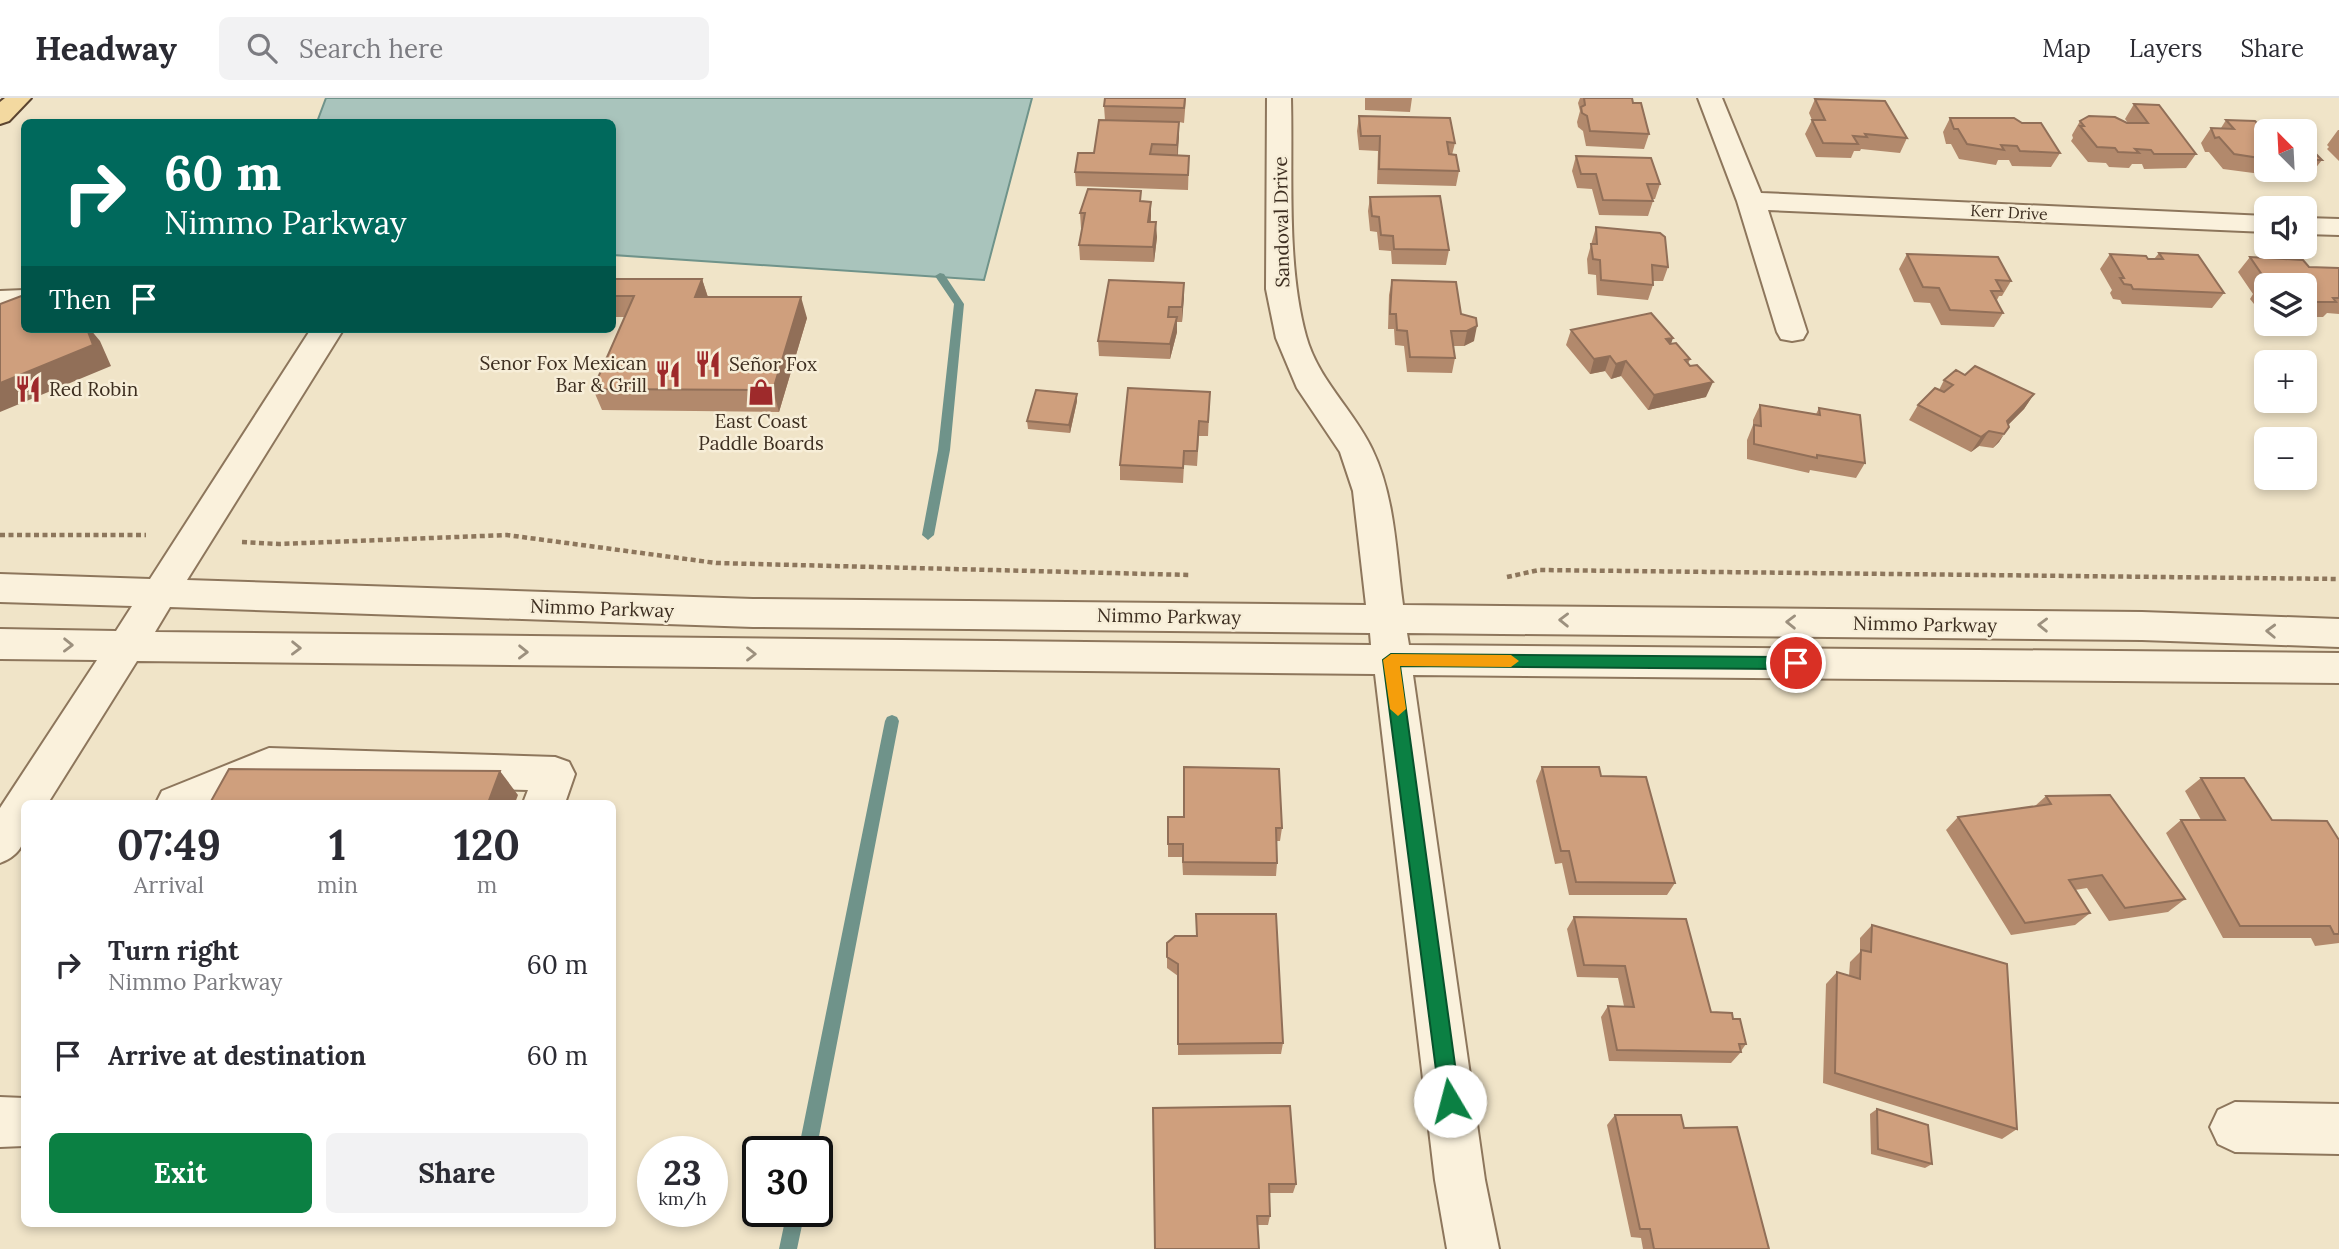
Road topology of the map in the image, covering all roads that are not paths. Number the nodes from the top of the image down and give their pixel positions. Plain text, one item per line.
1 (19, 98) edge
2 (1279, 98) edge
3 (1710, 98) edge
4 (0, 116) edge
5 (1751, 201) junction
6 (2254, 223) edge
7 (2317, 227) edge
8 (2339, 228) edge
9 (21, 299) edge
10 (0, 300) edge
11 (1792, 332) dead end
12 (326, 333) edge
13 (0, 588) edge
14 (160, 592) junction
15 (2339, 633) edge
16 (1388, 639) junction
17 (0, 643) edge
18 (127, 646) junction
19 (2339, 668) edge
20 (25, 800) edge
21 (184, 800) edge
22 (545, 800) edge
23 (0, 1122) edge
24 (21, 1122) edge
25 (2235, 1127) dead end
26 (2339, 1129) edge
27 (1473, 1249) edge

1 - 4 main road
2 - 16 street, Sandoval Drive
3 - 5 street
5 - 6 street, Kerr Drive
5 - 11 street
7 - 8 street
9 - 10 street
12 - 14 street
13 - 14 street, Nimmo Parkway
14 - 16 street, Nimmo Parkway
14 - 18 street
15 -> 16 street, Nimmo Parkway
18 -> 16 street, Nimmo Parkway
16 - 19 street, Nimmo Parkway
16 - 27 street, Sandoval Drive
17 -> 18 street, Nimmo Parkway
18 - 20 street
21 - 22 street
23 - 24 street
25 - 26 street

